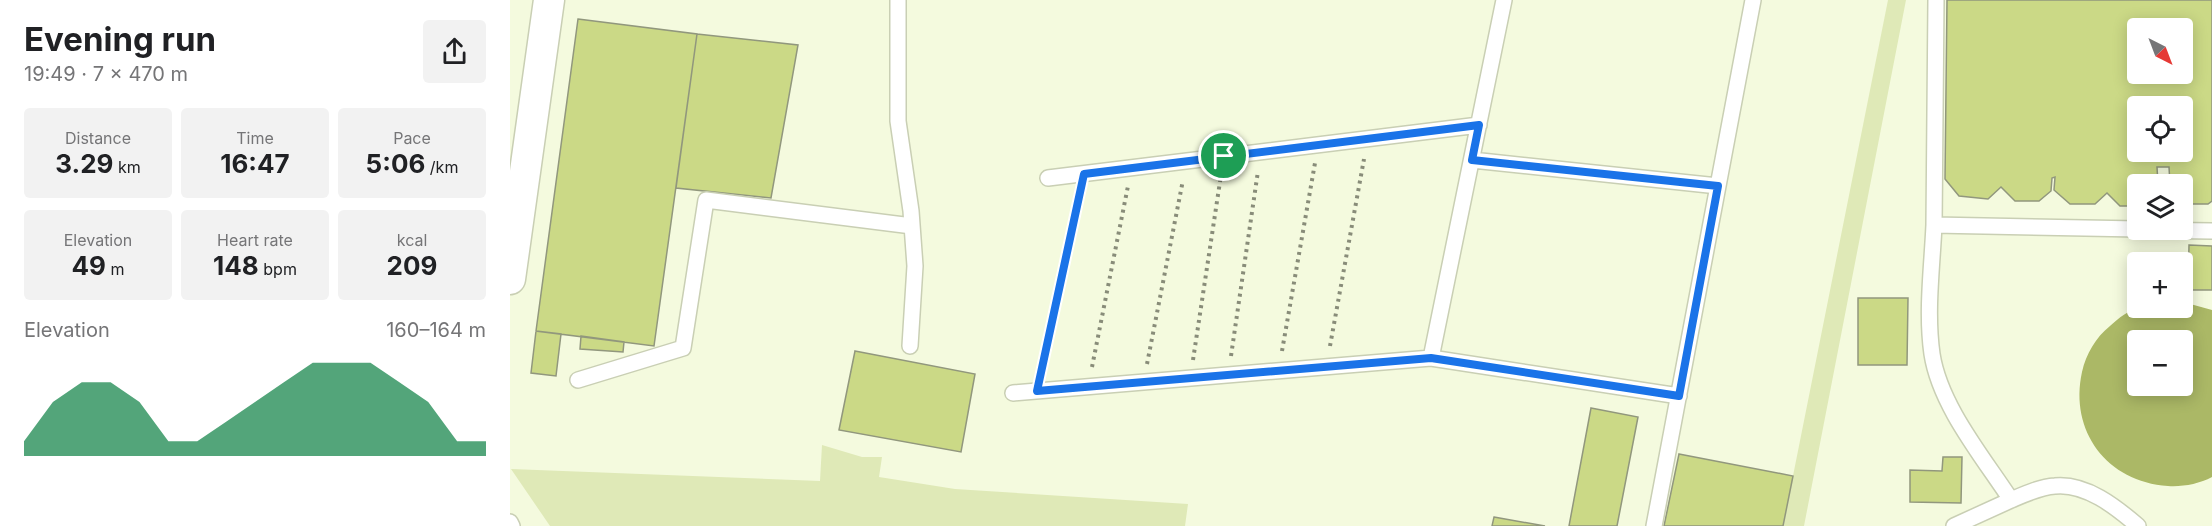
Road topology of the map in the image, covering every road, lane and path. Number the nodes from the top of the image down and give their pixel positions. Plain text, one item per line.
1 (549, 0) edge
2 (898, 0) edge
3 (1504, 0) edge
4 (1754, 0) edge
5 (1936, 0) edge
6 (1479, 125) junction
7 (1368, 139) junction
8 (1318, 145) junction
9 (1260, 152) junction
10 (1224, 156) junction
11 (1472, 160) junction
12 (1186, 161) junction
13 (1132, 168) junction
14 (1084, 174) junction
15 (1048, 178) dead end
16 (1718, 186) junction
17 (1934, 225) junction
18 (912, 226) junction
19 (2127, 230) edge
20 (2193, 231) edge
21 (2212, 231) edge
22 (510, 279) edge
23 (910, 346) dead end
24 (1431, 358) junction
25 (1326, 368) junction
26 (1278, 372) junction
27 (1228, 376) junction
28 (1190, 379) junction
29 (579, 380) dead end
30 (1143, 383) junction
31 (1088, 387) junction
32 (1037, 391) junction
33 (1013, 393) dead end
34 (1679, 396) junction
35 (2011, 500) junction
36 (510, 522) edge
37 (512, 526) edge
38 (1654, 526) edge
39 (1954, 526) edge
40 (2138, 526) edge

1 - 22 street
2 - 18 lane
3 - 6 lane
4 - 16 lane
5 - 17 lane
6 - 7 lane
6 - 11 lane
7 - 8 lane
7 - 25 path
8 - 9 lane
8 - 26 path
9 - 10 lane
9 - 27 path
10 - 12 lane
10 - 28 path
11 - 16 lane
11 - 24 lane
12 - 13 lane
12 - 30 path
13 - 14 lane
13 - 31 path
14 - 15 lane
14 - 32 path
16 - 34 lane
17 - 19 lane
17 - 35 lane
18 - 23 lane
18 - 29 lane
20 - 21 lane
24 - 25 lane
24 - 34 lane
25 - 26 lane
26 - 27 lane
27 - 28 lane
28 - 30 lane
30 - 31 lane
31 - 32 lane
32 - 33 lane
34 - 38 lane
35 - 39 lane
35 - 40 lane
36 - 37 lane

